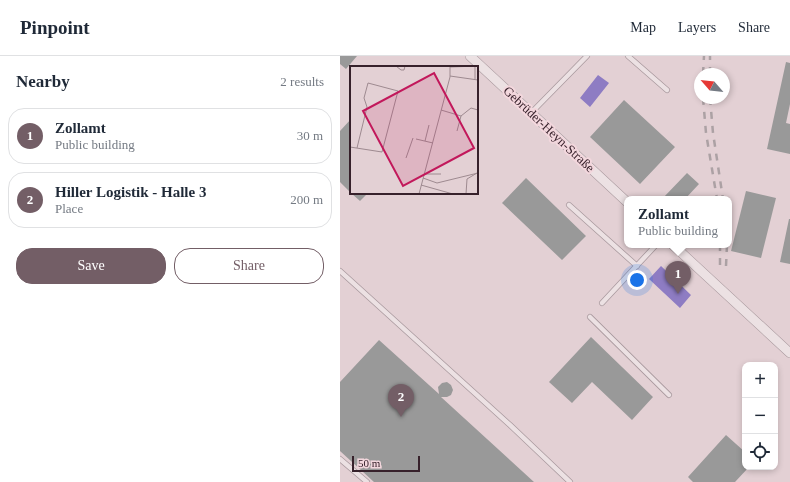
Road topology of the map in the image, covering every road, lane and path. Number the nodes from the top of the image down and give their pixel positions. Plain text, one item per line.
1 (470, 56) edge
2 (587, 56) edge
3 (628, 56) edge
4 (667, 90) dead end
5 (531, 113) junction
6 (624, 199) edge
7 (569, 205) dead end
8 (653, 248) edge
9 (676, 248) edge
10 (637, 266) junction
11 (340, 271) edge
12 (602, 303) dead end
13 (590, 317) dead end
14 (790, 352) edge
15 (669, 395) dead end
16 (340, 459) edge
17 (367, 482) edge
18 (570, 482) edge

1 - 5 street, Gebrüder-Heyn-Straße
2 - 5 lane
3 - 4 lane
5 - 6 street, Gebrüder-Heyn-Straße
7 - 10 lane
8 - 10 lane
9 - 14 street
10 - 12 lane
11 - 18 lane
13 - 15 lane
16 - 17 lane

